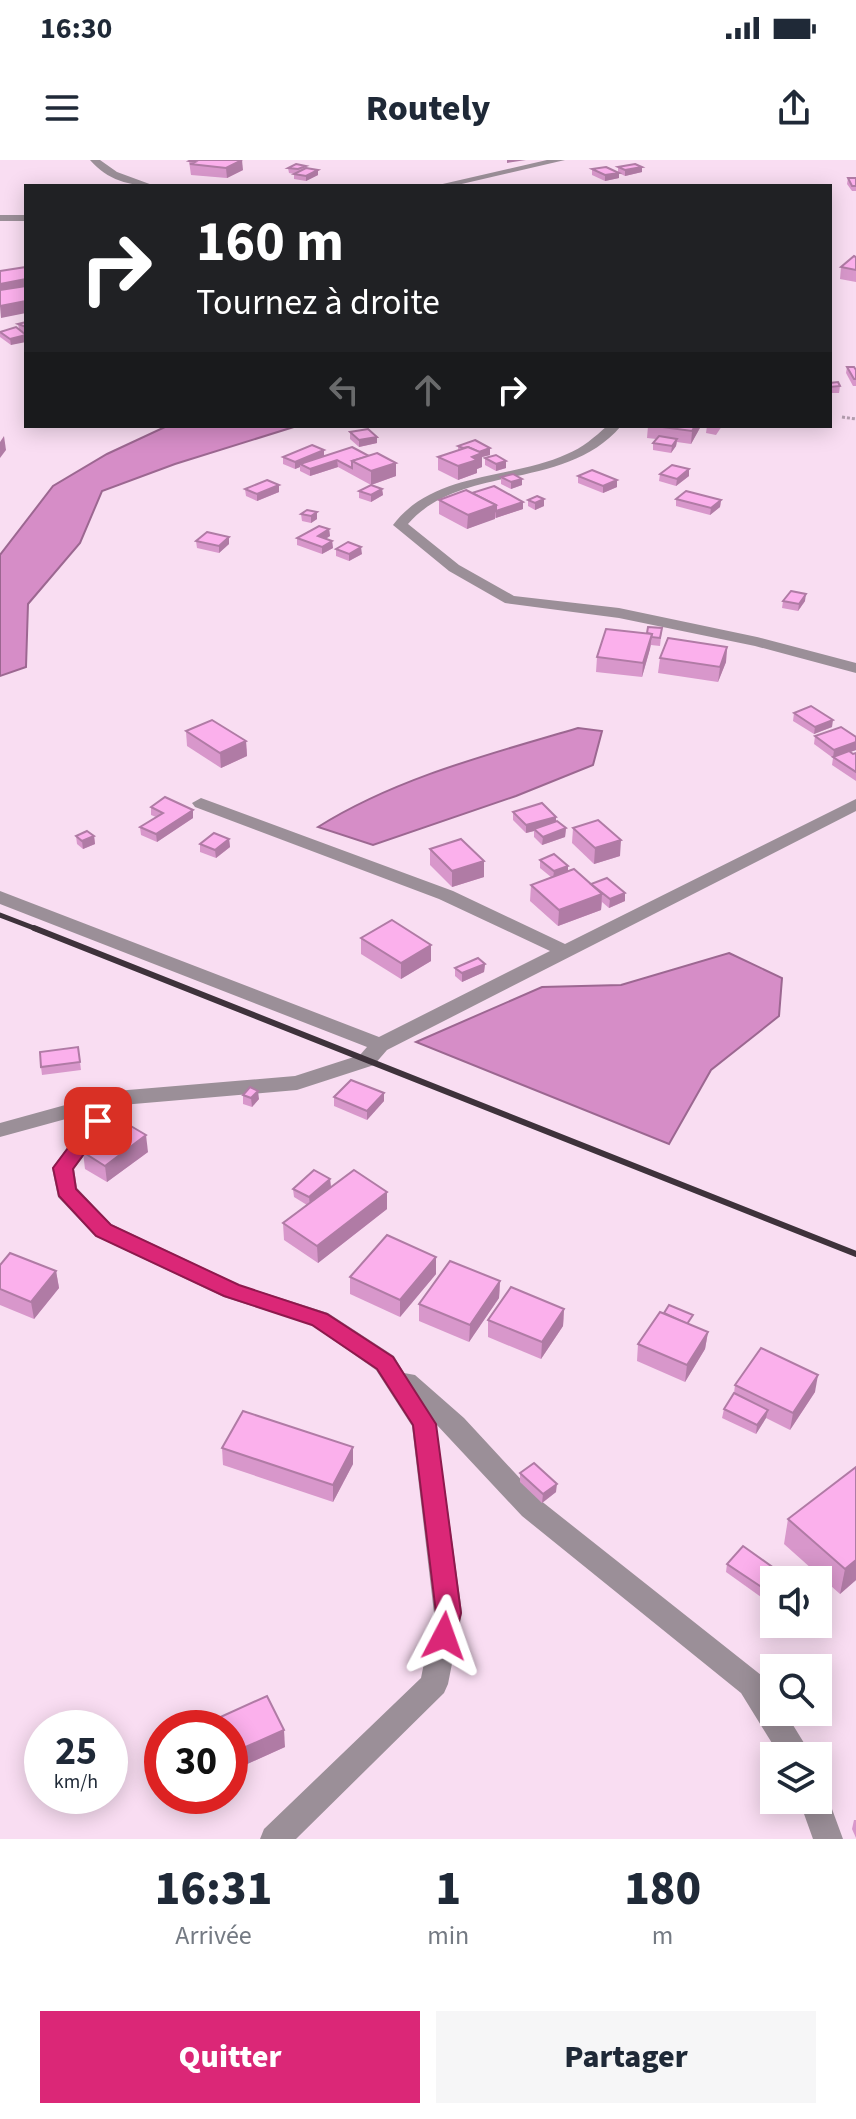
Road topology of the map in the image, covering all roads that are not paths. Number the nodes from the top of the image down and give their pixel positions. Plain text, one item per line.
1 (95, 160) edge
2 (560, 160) edge
3 (141, 184) edge
4 (448, 184) edge
5 (0, 218) edge
6 (24, 218) edge
7 (612, 428) edge
8 (856, 668) edge
9 (201, 803) dead end
10 (856, 804) edge
11 (0, 897) edge
12 (563, 950) junction
13 (380, 1045) junction
14 (116, 1098) junction
15 (0, 1130) edge
16 (385, 1363) junction
17 (788, 1742) edge
18 (819, 1814) edge
19 (275, 1839) edge
20 (828, 1839) edge

1 - 3 street
2 - 4 street
5 - 6 street
7 - 8 street
9 - 12 street
10 - 12 street
11 - 13 street
12 - 13 street
13 - 14 street
14 - 15 street
14 - 16 street
16 - 17 street
16 - 19 street
18 - 20 street

